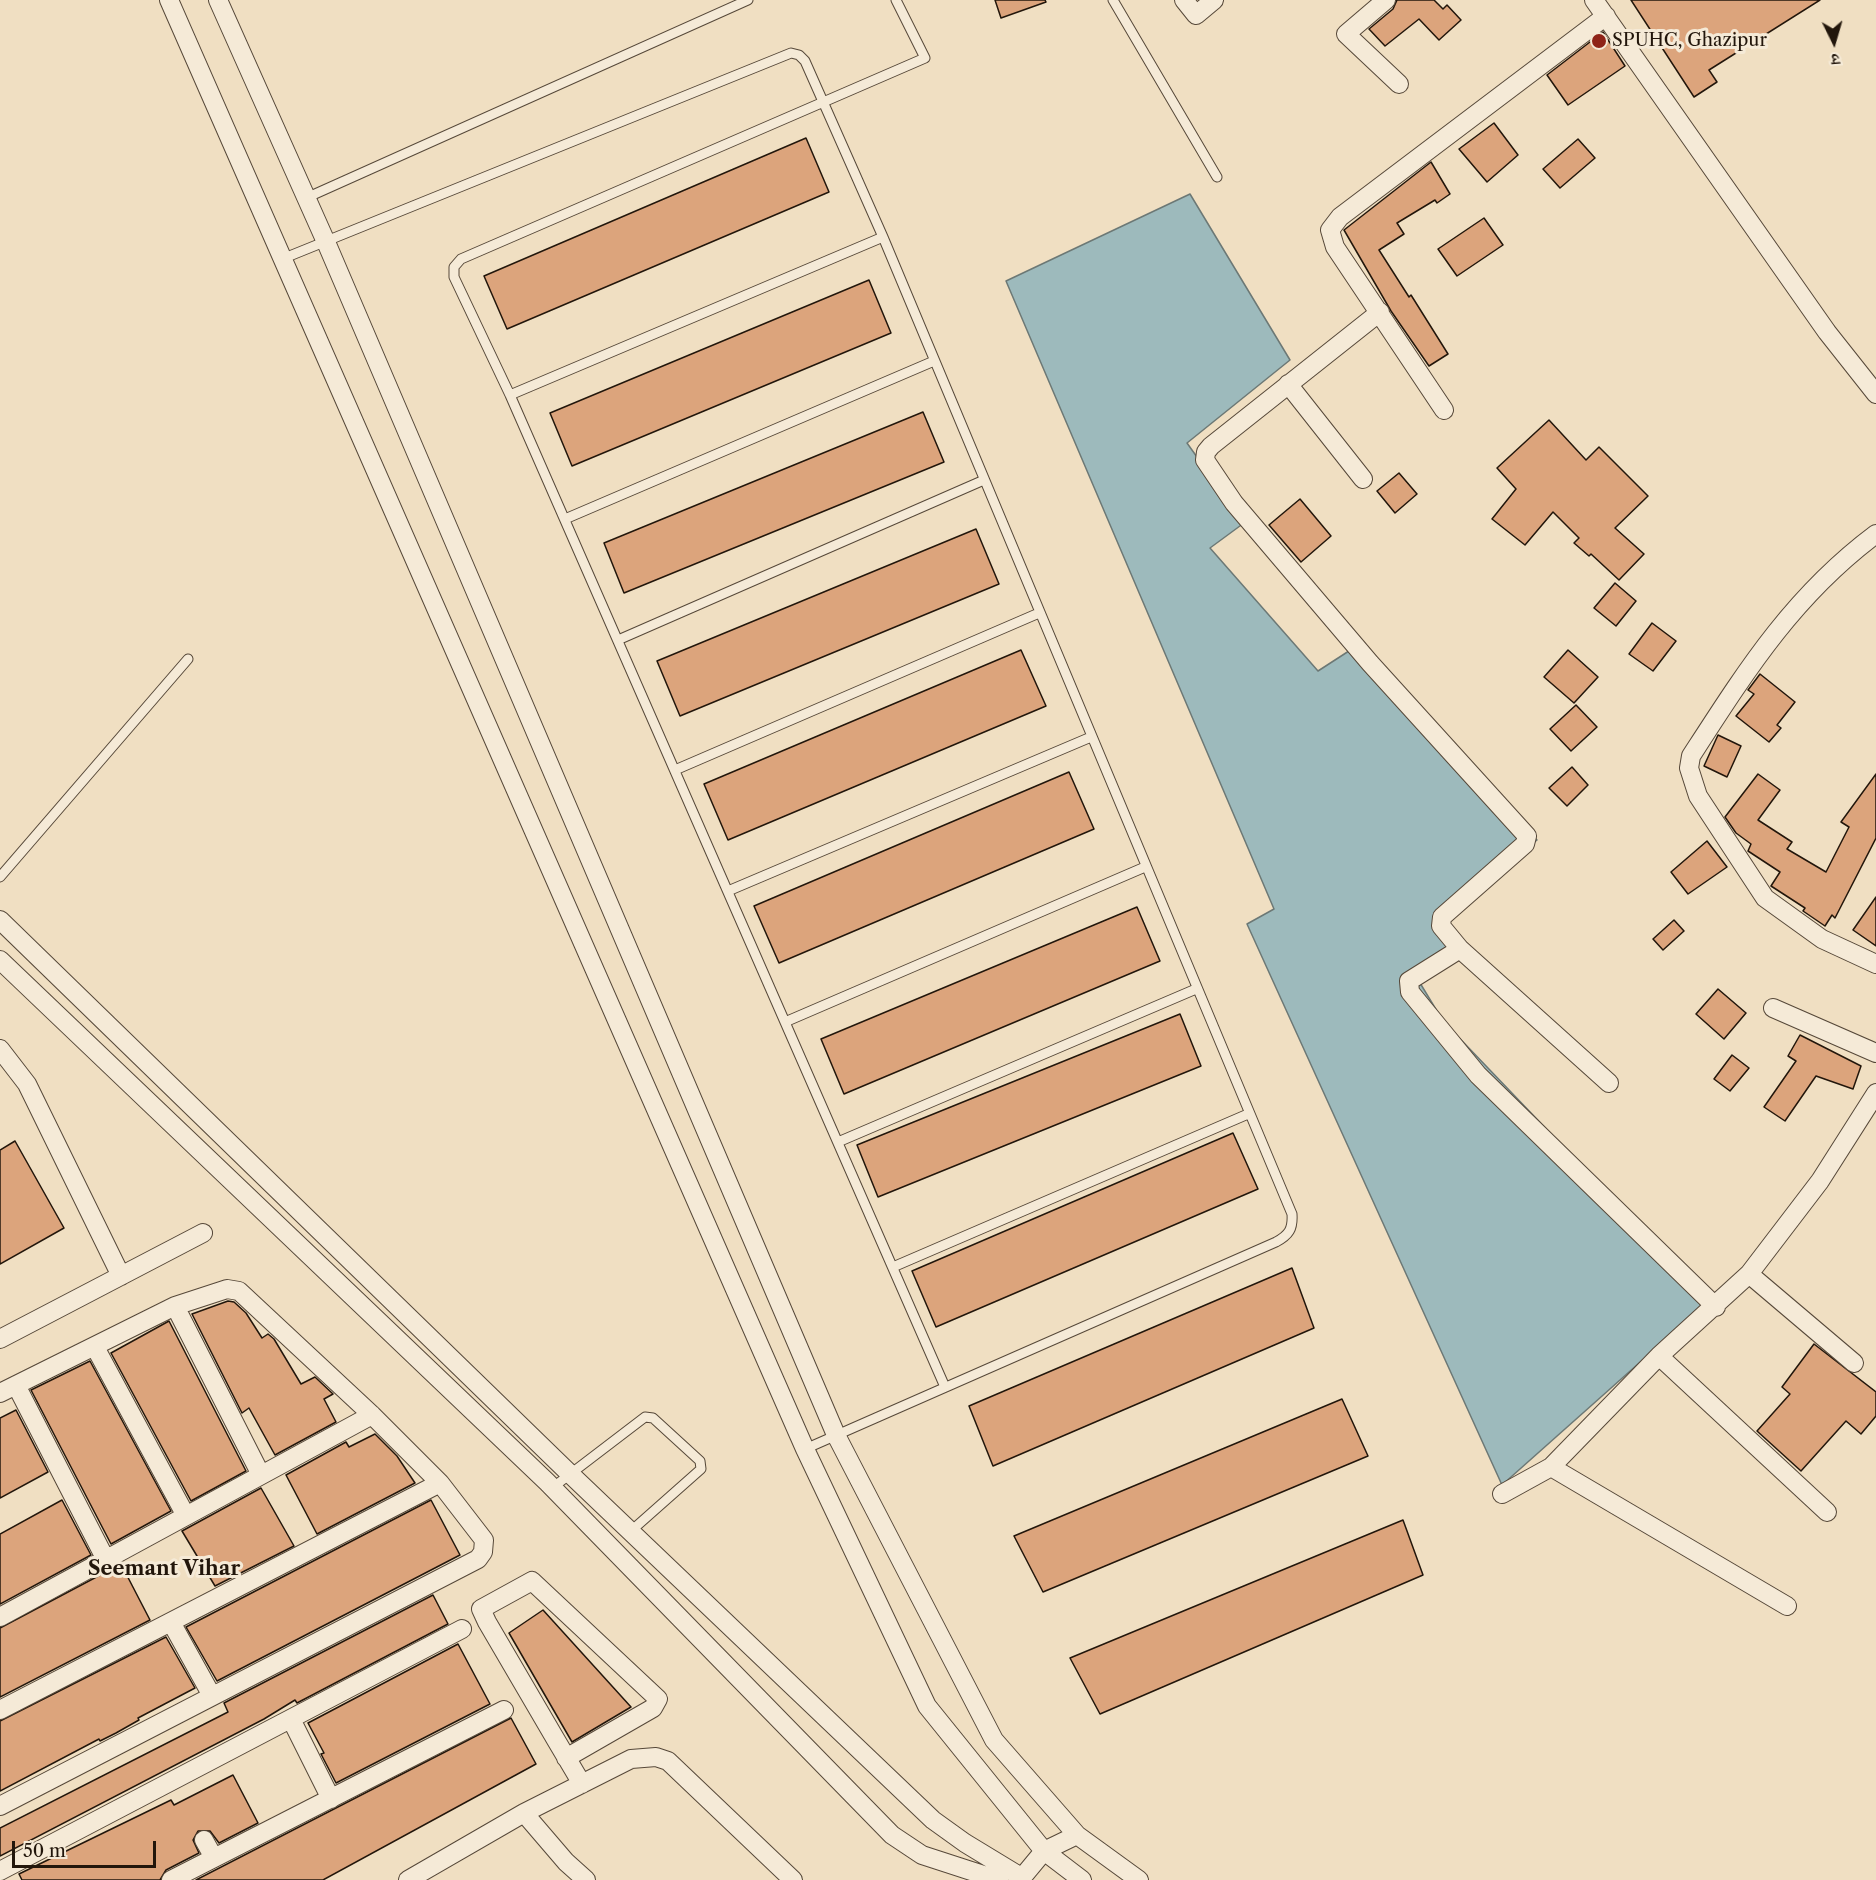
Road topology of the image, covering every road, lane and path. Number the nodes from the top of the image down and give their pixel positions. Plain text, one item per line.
1 (169, 0) edge
2 (218, 0) edge
3 (748, 0) edge
4 (896, 0) edge
5 (1113, 0) edge
6 (1184, 0) edge
7 (1214, 0) edge
8 (1386, 0) edge
9 (1594, 0) edge
10 (1606, 16) junction
11 (1399, 84) dead end
12 (823, 102) junction
13 (1217, 177) dead end
14 (306, 198) junction
15 (883, 237) junction
16 (326, 242) junction
17 (282, 259) junction
18 (1380, 312) junction
19 (934, 361) junction
20 (1288, 384) junction
21 (1876, 394) edge
22 (510, 395) junction
23 (1444, 410) dead end
24 (1363, 479) dead end
25 (984, 480) junction
26 (565, 519) junction
27 (1876, 534) edge
28 (1039, 613) junction
29 (618, 640) junction
30 (188, 658) dead end
31 (1091, 737) junction
32 (675, 770) junction
33 (1145, 867) junction
34 (0, 877) edge
35 (728, 891) junction
36 (0, 920) edge
37 (1460, 949) junction
38 (0, 960) edge
39 (1876, 964) edge
40 (1196, 989) junction
41 (1773, 1008) dead end
42 (785, 1022) junction
43 (0, 1049) edge
44 (1876, 1053) edge
45 (1609, 1083) dead end
46 (1876, 1093) edge
47 (1248, 1114) junction
48 (838, 1142) junction
49 (203, 1233) dead end
50 (893, 1267) junction
51 (1749, 1275) junction
52 (121, 1276) junction
53 (175, 1306) junction
54 (1716, 1307) junction
55 (0, 1338) edge
56 (95, 1347) junction
57 (1659, 1356) junction
58 (1854, 1363) dead end
59 (945, 1387) junction
60 (8, 1389) edge
61 (372, 1415) junction
62 (836, 1435) junction
63 (806, 1449) junction
64 (1551, 1467) junction
65 (570, 1474) junction
66 (261, 1475) junction
67 (440, 1483) junction
68 (552, 1488) junction
69 (1502, 1494) dead end
70 (1827, 1512) dead end
71 (186, 1516) junction
72 (631, 1531) junction
73 (106, 1560) junction
74 (1787, 1606) dead end
75 (0, 1617) edge
76 (171, 1622) junction
77 (462, 1629) dead end
78 (212, 1696) junction
79 (0, 1710) edge
80 (504, 1710) dead end
81 (291, 1719) junction
82 (566, 1758) junction
83 (582, 1784) junction
84 (331, 1798) junction
85 (0, 1806) edge
86 (524, 1814) junction
87 (1077, 1835) junction
88 (204, 1840) dead end
89 (1044, 1851) junction
90 (214, 1858) junction
91 (0, 1871) edge
92 (1021, 1878) edge
93 (171, 1880) edge
94 (408, 1880) edge
95 (586, 1880) edge
96 (793, 1880) edge
97 (999, 1880) edge
98 (1082, 1880) edge
99 (1138, 1880) edge

1 - 17 street
2 - 14 street
3 - 14 lane
4 - 12 lane
5 - 13 lane
6 - 7 street
8 - 11 street
9 - 10 street
10 - 18 street
10 - 21 street
12 - 15 lane
12 - 16 lane
12 - 22 lane
14 - 16 street
15 - 19 lane
15 - 22 lane
16 - 17 lane
16 - 62 street
17 - 63 street
18 - 20 street
18 - 23 street
19 - 25 lane
19 - 26 lane
20 - 24 street
20 - 37 street
22 - 26 lane
25 - 28 lane
25 - 29 lane
26 - 29 lane
27 - 39 street
28 - 31 lane
28 - 32 lane
29 - 32 lane
30 - 34 lane
31 - 33 lane
31 - 35 lane
32 - 35 lane
33 - 40 lane
33 - 42 lane
35 - 42 lane
36 - 65 street
37 - 45 street
37 - 54 street
38 - 68 street
40 - 47 lane
40 - 48 lane
41 - 44 street
42 - 48 lane
43 - 52 street
46 - 51 street
47 - 50 lane
47 - 59 lane
48 - 50 lane
49 - 52 street
50 - 59 lane
51 - 54 street
51 - 58 street
52 - 55 street
53 - 56 street
53 - 61 street
53 - 66 street
54 - 57 street
56 - 60 street
56 - 71 street
57 - 64 street
57 - 70 street
59 - 62 lane
60 - 73 street
61 - 66 street
61 - 67 street
62 - 63 lane
62 - 87 street
63 - 89 street
64 - 69 street
64 - 74 street
65 - 68 lane
65 - 72 street
65 - 72 lane
66 - 71 street
67 - 76 street
67 - 78 street
68 - 97 street
71 - 73 street
72 - 92 street
73 - 75 street
76 - 78 street
76 - 79 street
77 - 81 street
78 - 85 street
80 - 84 street
81 - 84 street
81 - 91 street
82 - 82 street
82 - 83 street
83 - 86 street
83 - 96 street
84 - 90 street
86 - 94 street
86 - 95 street
87 - 89 street
87 - 99 street
88 - 90 street
89 - 92 street
89 - 98 street
90 - 93 street

